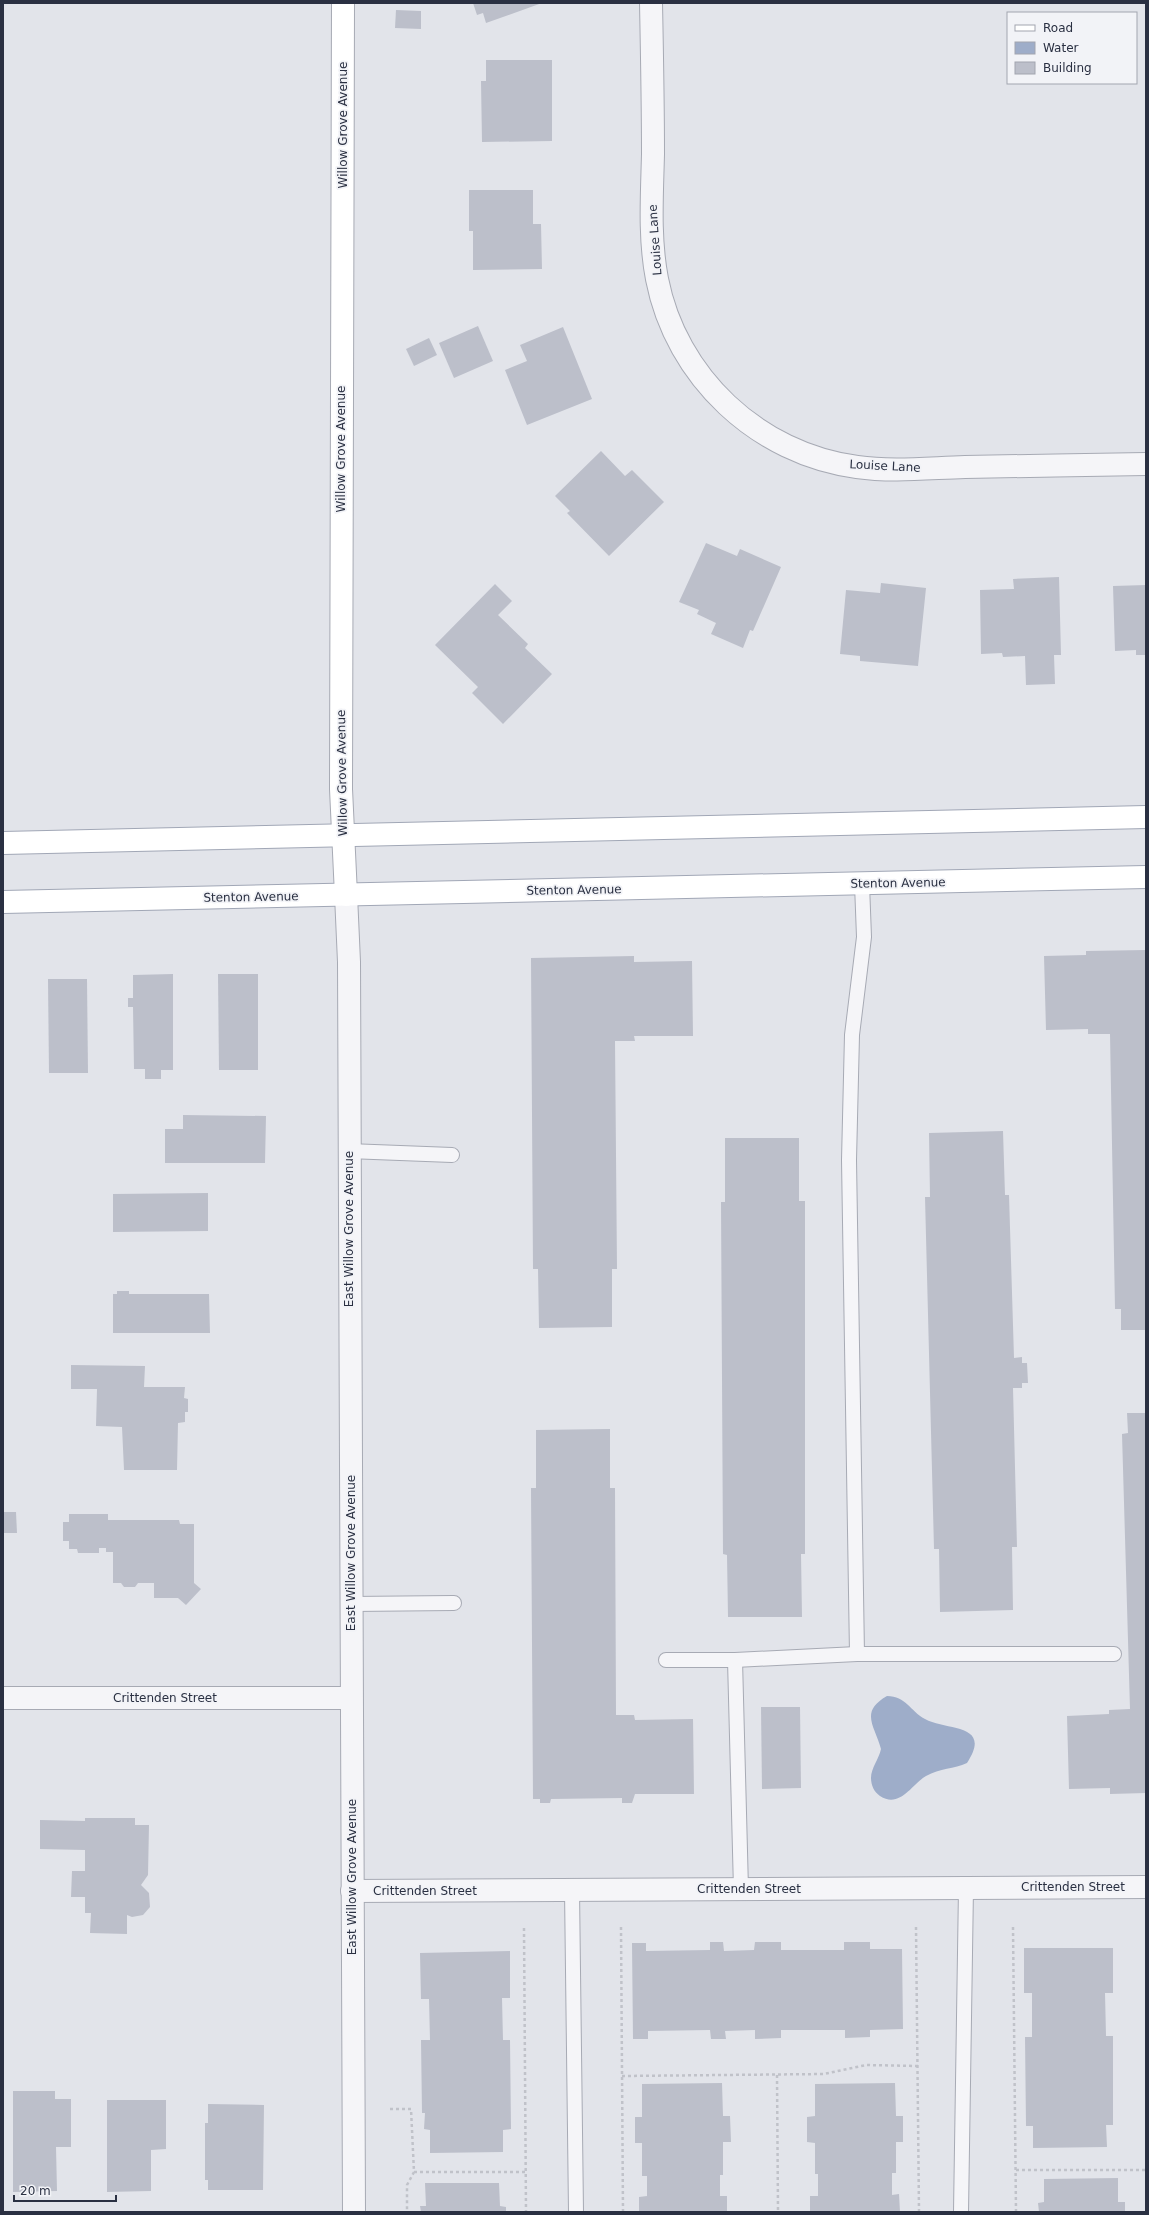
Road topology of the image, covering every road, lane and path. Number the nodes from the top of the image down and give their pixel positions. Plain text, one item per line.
1 (343, 3) edge
2 (651, 3) edge
3 (1146, 464) edge
4 (1146, 817) edge
5 (342, 835) junction
6 (3, 843) edge
7 (1146, 877) edge
8 (862, 884) junction
9 (346, 895) junction
10 (3, 902) edge
11 (348, 1152) junction
12 (452, 1155) dead end
13 (454, 1603) dead end
14 (351, 1604) junction
15 (857, 1654) junction
16 (1114, 1654) dead end
17 (666, 1660) dead end
18 (735, 1660) junction
19 (3, 1698) edge
20 (352, 1698) junction
21 (1146, 1887) edge
22 (966, 1888) junction
23 (741, 1889) junction
24 (572, 1890) junction
25 (352, 1891) junction
26 (621, 1927) dead end
27 (916, 1927) dead end
28 (1013, 1927) dead end
29 (524, 1928) dead end
30 (918, 2066) junction
31 (777, 2075) junction
32 (622, 2076) junction
33 (390, 2109) dead end
34 (1016, 2170) junction
35 (1146, 2170) edge
36 (414, 2172) junction
37 (526, 2172) junction
38 (354, 2212) edge
39 (407, 2212) edge
40 (526, 2212) edge
41 (576, 2212) edge
42 (623, 2212) edge
43 (778, 2212) edge
44 (919, 2212) edge
45 (961, 2212) edge
46 (1016, 2212) edge

1 - 5 main road, Willow Grove Avenue
2 - 3 street, Louise Lane
4 - 5 main road
5 - 6 main road
5 - 9 main road, Willow Grove Avenue
7 - 8 main road, Stenton Avenue
8 - 9 main road, Stenton Avenue
8 - 15 lane
9 - 10 main road, Stenton Avenue
9 - 11 street, East Willow Grove Avenue
11 - 12 lane
11 - 14 street, East Willow Grove Avenue
13 - 14 lane
14 - 20 street, East Willow Grove Avenue
15 - 16 lane
15 - 18 lane
17 - 18 lane
18 - 23 lane
19 - 20 street, Crittenden Street
20 - 25 street, East Willow Grove Avenue
21 - 22 street, Crittenden Street
22 - 23 street, Crittenden Street
22 - 45 lane
23 - 24 street, Crittenden Street
24 - 25 street, Crittenden Street
24 - 41 lane
25 - 38 street, East Willow Grove Avenue
26 - 32 path
27 - 30 path
28 - 34 path
29 - 37 path
30 - 31 path
30 - 44 path
31 - 32 path
31 - 43 path
32 - 42 path
33 - 36 path
34 - 35 path
34 - 46 path
36 - 37 path
36 - 39 path
37 - 40 path

